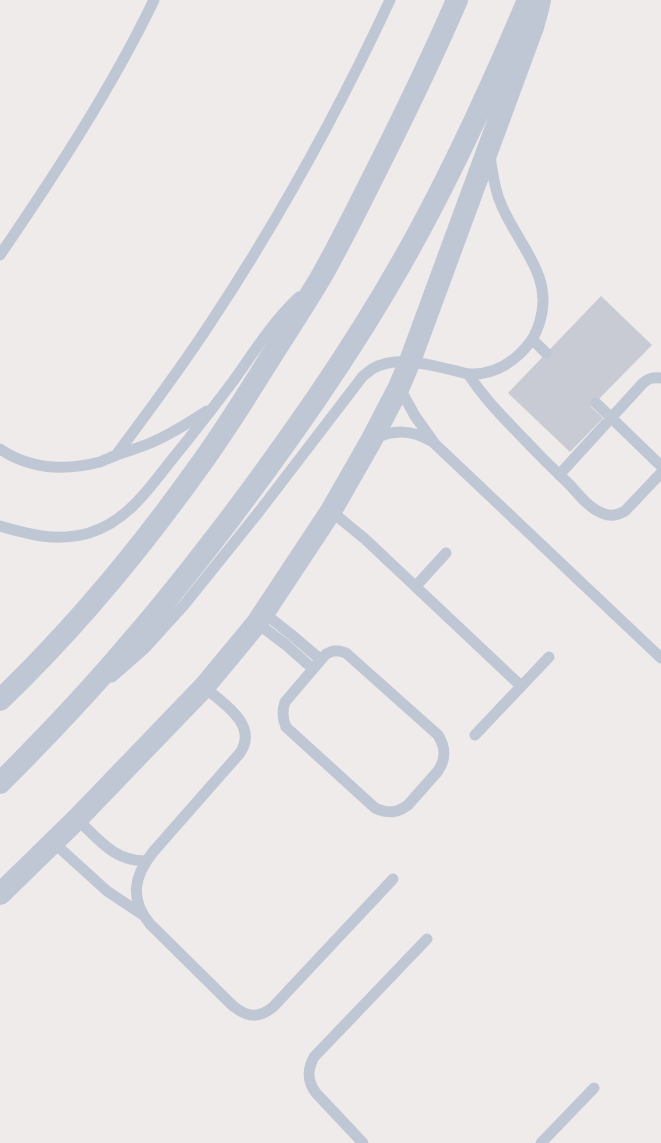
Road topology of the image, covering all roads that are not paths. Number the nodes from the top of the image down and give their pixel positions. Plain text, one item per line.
1 (154, 0) edge
2 (390, 0) edge
3 (457, 0) edge
4 (528, 0) edge
5 (540, 0) edge
6 (489, 146) junction
7 (0, 255) edge
8 (322, 276) junction
9 (532, 339) junction
10 (546, 353) dead end
11 (410, 361) junction
12 (468, 374) junction
13 (661, 378) edge
14 (399, 386) junction
15 (596, 403) dead end
16 (214, 407) junction
17 (611, 418) junction
18 (370, 441) junction
19 (435, 444) junction
20 (0, 449) edge
21 (116, 455) junction
22 (661, 466) edge
23 (661, 473) edge
24 (559, 475) junction
25 (331, 511) junction
26 (0, 526) edge
27 (446, 553) dead end
28 (416, 586) junction
29 (261, 618) junction
30 (549, 658) dead end
31 (661, 658) edge
32 (321, 660) junction
33 (313, 669) junction
34 (521, 686) junction
35 (204, 687) junction
36 (0, 700) edge
37 (76, 705) junction
38 (475, 735) dead end
39 (0, 783) edge
40 (77, 819) junction
41 (54, 843) junction
42 (146, 861) junction
43 (393, 879) dead end
44 (0, 894) edge
45 (143, 915) junction
46 (427, 939) dead end
47 (594, 1088) dead end
48 (363, 1143) edge
49 (541, 1143) edge

1 - 7 lane
2 - 21 lane
3 - 8 street
4 - 37 street
5 - 6 street
6 - 9 lane
6 - 11 street
8 - 16 lane
8 - 36 street
9 - 10 lane
9 - 12 lane
11 - 12 lane
11 - 14 street
11 - 37 lane
12 - 24 lane
13 - 17 lane
14 - 18 street
14 - 19 lane
15 - 17 lane
16 - 21 lane
16 - 26 lane
17 - 22 lane
17 - 24 lane
18 - 19 lane
18 - 25 street
19 - 31 lane
20 - 21 lane
23 - 24 lane
25 - 28 lane
25 - 29 street
27 - 28 lane
28 - 34 lane
29 - 32 lane
29 - 33 lane
29 - 35 street
30 - 34 lane
32 - 33 lane
32 - 33 lane
34 - 38 lane
35 - 40 street
35 - 42 lane
37 - 39 street
40 - 41 street
40 - 42 lane
41 - 44 street
41 - 45 lane
42 - 45 lane
43 - 45 lane
46 - 48 lane
47 - 49 lane

